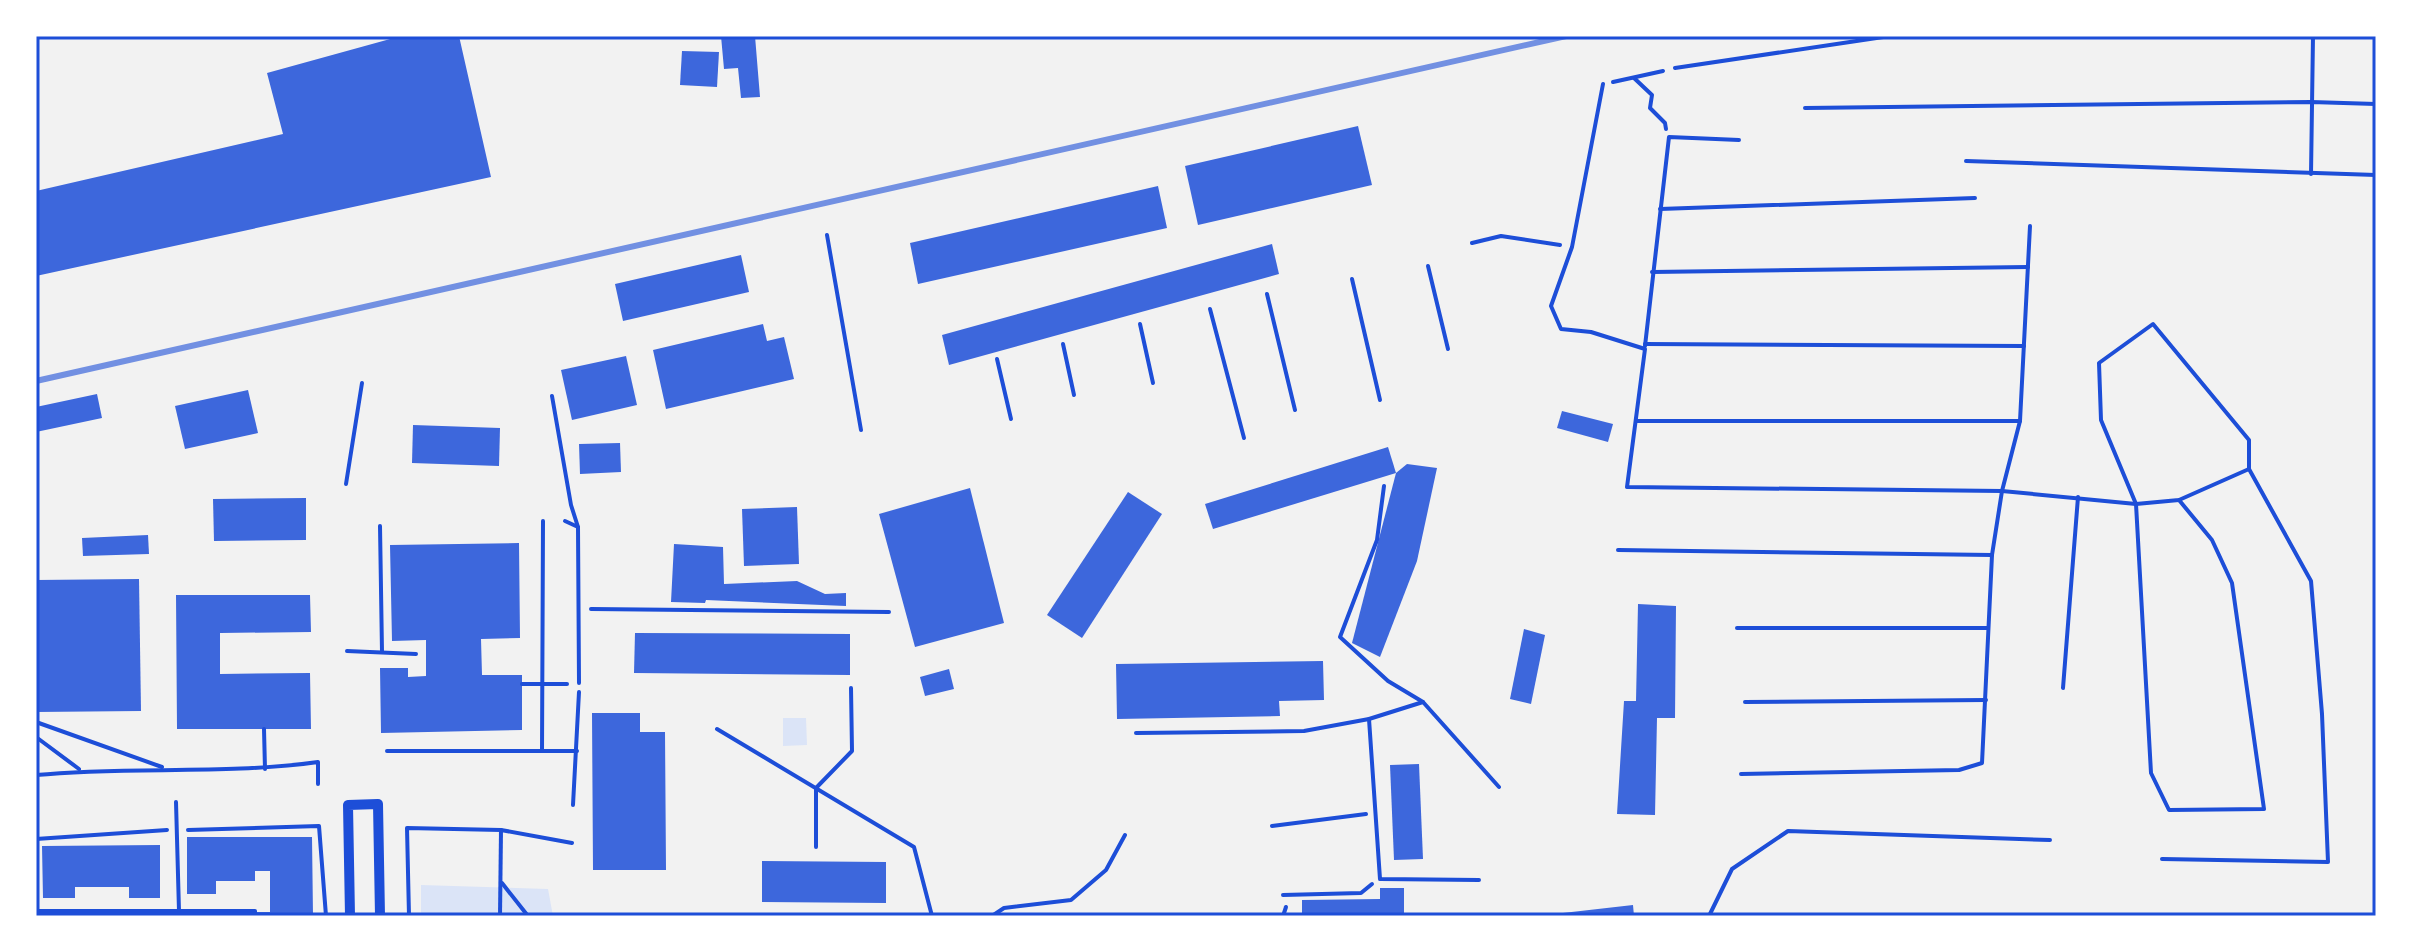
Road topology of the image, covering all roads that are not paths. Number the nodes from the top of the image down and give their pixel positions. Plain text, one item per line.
1 (1890, 36) edge
2 (2313, 36) edge
3 (1675, 68) road end
4 (1603, 84) road end
5 (2311, 102) junction
6 (2376, 104) edge
7 (1805, 108) dead end
8 (1739, 140) dead end
9 (1966, 161) dead end
10 (2311, 174) junction
11 (2376, 175) edge
12 (1975, 198) dead end
13 (1660, 209) junction
14 (2030, 226) dead end
15 (827, 235) dead end
16 (1428, 266) dead end
17 (2028, 267) junction
18 (1652, 272) junction
19 (1352, 279) dead end
20 (1267, 294) dead end
21 (1210, 309) dead end
22 (1140, 324) dead end
23 (1063, 344) dead end
24 (1645, 346) junction
25 (2024, 346) junction
26 (1448, 349) dead end
27 (997, 359) dead end
28 (362, 383) dead end
29 (1153, 383) dead end
30 (1074, 395) dead end
31 (552, 396) dead end
32 (1380, 400) dead end
33 (1295, 410) dead end
34 (1011, 419) dead end
35 (1636, 421) junction
36 (2020, 421) junction
37 (861, 430) dead end
38 (1244, 438) dead end
39 (2249, 469) junction
40 (346, 484) dead end
41 (1384, 486) dead end
42 (2002, 491) junction
43 (2078, 497) junction
44 (2179, 500) junction
45 (2136, 504) junction
46 (565, 521) dead end
47 (380, 526) dead end
48 (578, 527) junction
49 (1618, 550) dead end
50 (1992, 555) junction
51 (1737, 628) dead end
52 (1987, 628) junction
53 (347, 651) dead end
54 (382, 652) junction
55 (416, 654) dead end
56 (579, 683) road end
57 (2063, 688) dead end
58 (1986, 700) junction
59 (1423, 702) junction
60 (1745, 702) dead end
61 (1369, 719) junction
62 (1136, 733) dead end
63 (1741, 774) dead end
64 (1499, 787) dead end
65 (176, 802) dead end
66 (2050, 840) dead end
67 (2162, 859) dead end
68 (1479, 880) dead end
69 (36, 911) edge
70 (179, 911) junction
71 (255, 916) edge
72 (350, 916) edge
73 (380, 916) edge
74 (1709, 916) edge

1 - 3 lane
2 - 5 lane
4 - 24 lane
5 - 6 lane
5 - 7 lane
5 - 10 lane
8 - 13 lane
9 - 10 lane
10 - 11 lane
12 - 13 lane
13 - 18 lane
14 - 17 lane
15 - 37 lane
16 - 26 lane
17 - 18 lane
17 - 25 lane
18 - 24 lane
19 - 32 lane
20 - 33 lane
21 - 38 lane
22 - 29 lane
23 - 30 lane
24 - 25 lane
24 - 35 lane
25 - 36 lane
27 - 34 lane
28 - 40 lane
31 - 48 lane
35 - 36 lane
35 - 42 lane
36 - 42 lane
39 - 44 lane
39 - 45 lane
39 - 67 lane
41 - 59 lane
42 - 43 lane
42 - 50 lane
43 - 45 lane
43 - 57 lane
44 - 45 lane
44 - 45 lane
46 - 48 lane
47 - 54 lane
48 - 56 lane
49 - 50 lane
50 - 52 lane
51 - 52 lane
52 - 58 lane
53 - 54 lane
54 - 55 lane
58 - 60 lane
58 - 63 lane
59 - 61 lane
59 - 64 lane
61 - 62 lane
61 - 68 lane
65 - 70 lane
66 - 74 lane
69 - 70 lane
70 - 71 lane
72 - 73 street

